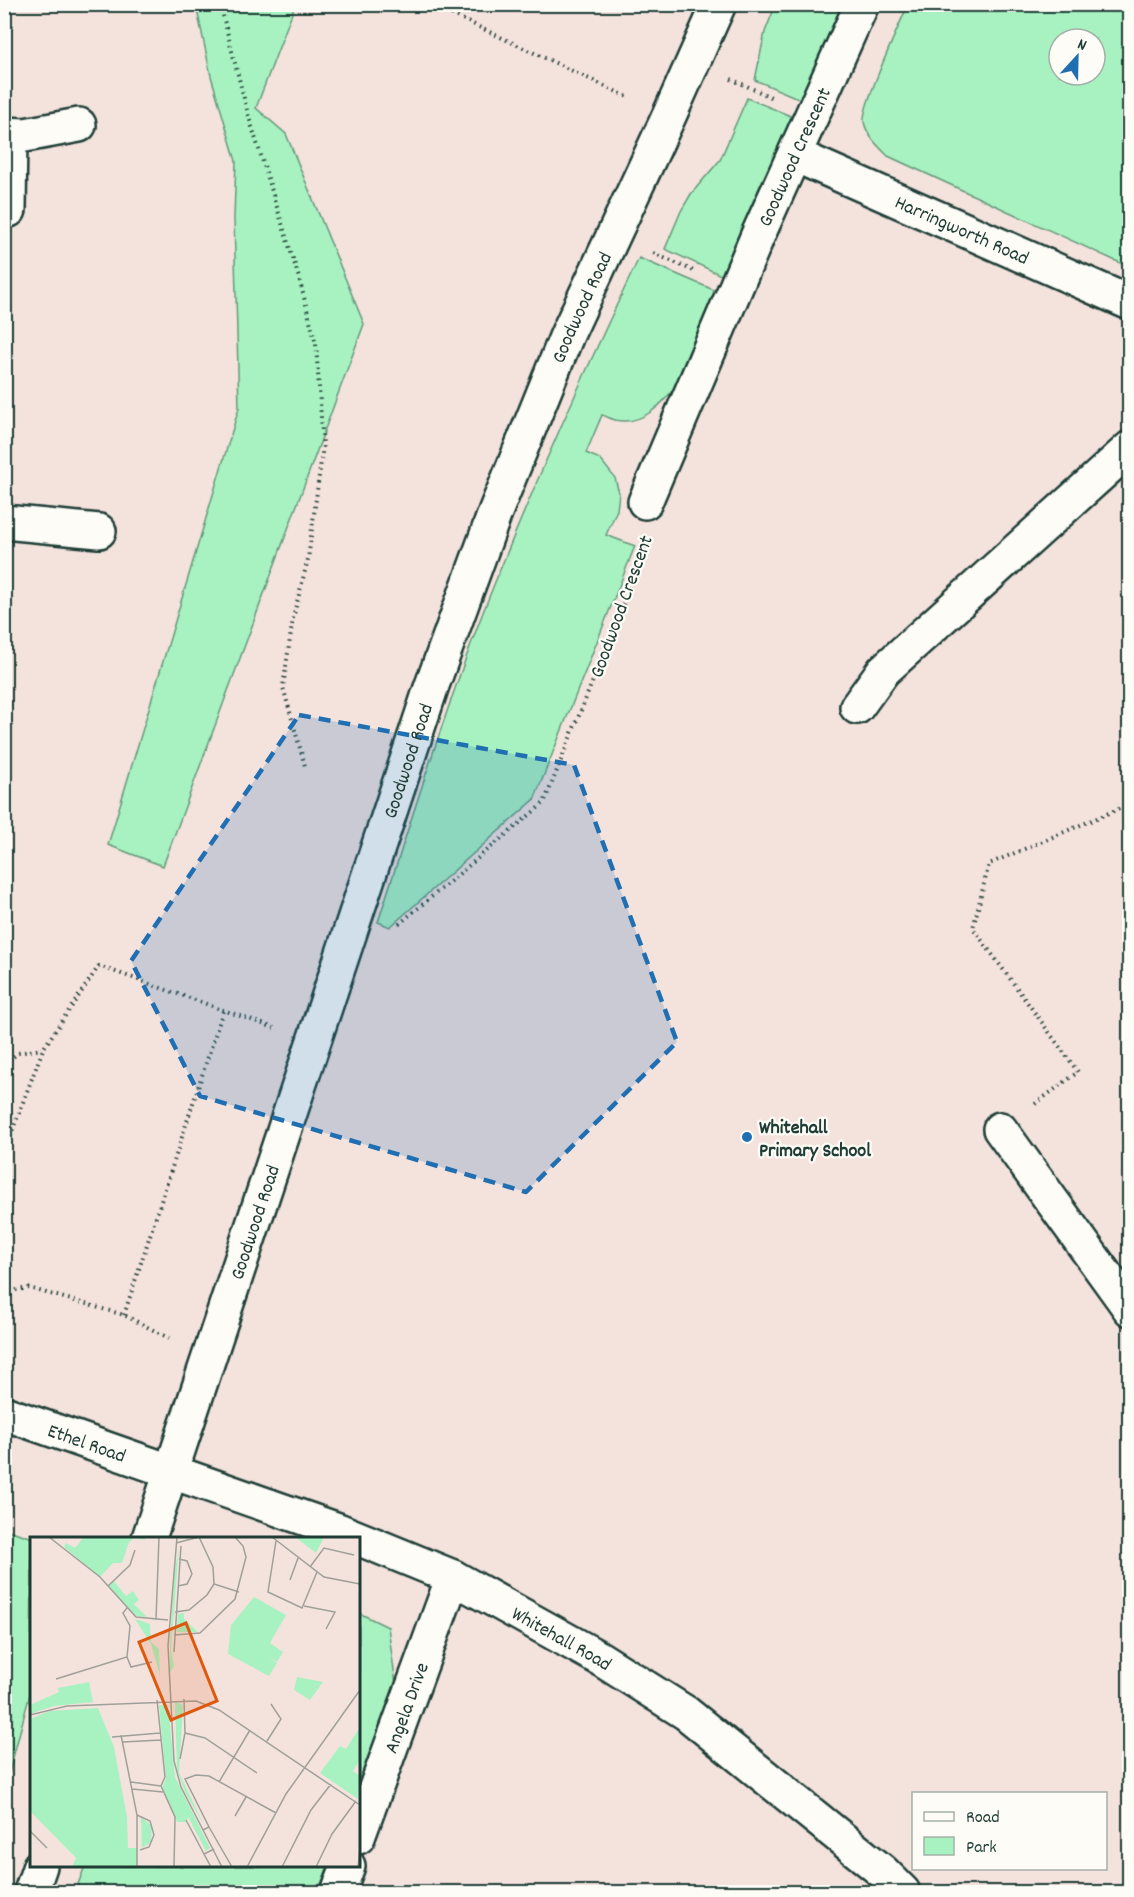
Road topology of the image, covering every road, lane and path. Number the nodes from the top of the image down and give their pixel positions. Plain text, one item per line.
1 (219, 4) edge
2 (430, 4) edge
3 (718, 4) edge
4 (862, 4) edge
5 (693, 63) junction
6 (812, 115) junction
7 (669, 116) junction
8 (79, 125) dead end
9 (7, 134) edge
10 (795, 155) junction
11 (9, 210) dead end
12 (613, 236) junction
13 (735, 289) junction
14 (1130, 303) edge
15 (1130, 448) edge
16 (645, 502) joint
17 (4, 522) edge
18 (99, 531) dead end
19 (857, 707) dead end
20 (305, 766) dead end
21 (1130, 804) edge
22 (390, 931) dead end
23 (223, 1011) junction
24 (315, 1042) junction
25 (43, 1049) junction
26 (4, 1064) edge
27 (1000, 1129) joint
28 (4, 1153) edge
29 (4, 1292) edge
30 (1130, 1309) edge
31 (124, 1315) junction
32 (208, 1356) junction
33 (4, 1413) edge
34 (171, 1470) junction
35 (150, 1537) edge
36 (355, 1537) edge
37 (360, 1539) edge
38 (453, 1577) junction
39 (360, 1832) edge
40 (40, 1867) edge
41 (348, 1867) edge
42 (31, 1893) edge
43 (338, 1893) edge
44 (903, 1893) edge

1 - 20 path
2 - 7 path
3 - 5 street, Goodwood Road
4 - 6 street, Goodwood Crescent
5 - 6 path
5 - 7 street, Goodwood Road
6 - 10 street, Goodwood Crescent
7 - 12 street, Goodwood Road
8 - 9 street
9 - 11 street
10 - 13 street, Goodwood Crescent
10 - 14 street, Harringworth Road
12 - 13 path
12 - 24 street, Goodwood Road
13 - 16 street, Goodwood Crescent
15 - 19 street
16 - 22 path, Goodwood Crescent
17 - 18 street
21 - 27 path
23 - 24 path
23 - 25 path
23 - 31 path
24 - 32 street, Goodwood Road
25 - 26 path
25 - 28 path
27 - 30 street
29 - 31 path
31 - 32 path
32 - 34 street, Goodwood Road
33 - 34 street, Ethel Road
34 - 35 street, Goodwood Road
34 - 36 street, Whitehall Road
37 - 38 street, Whitehall Road
38 - 39 street, Angela Drive
38 - 44 street, Whitehall Road
40 - 42 street
41 - 43 street

